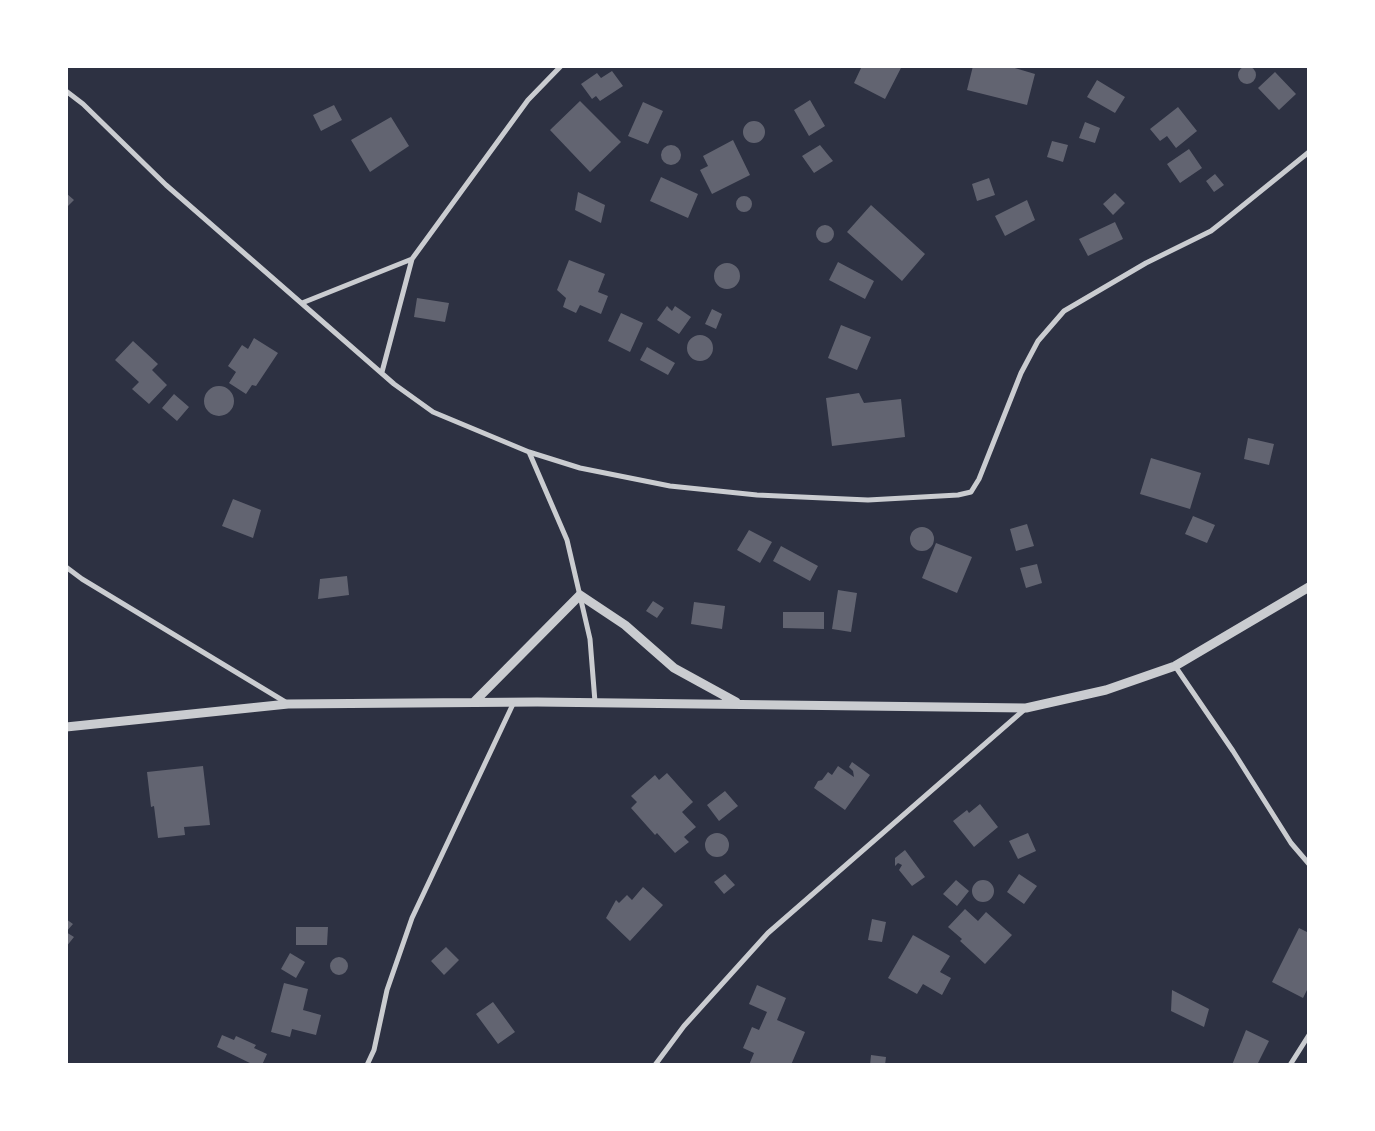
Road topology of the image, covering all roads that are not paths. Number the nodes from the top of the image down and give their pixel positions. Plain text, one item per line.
1 (561, 66) edge
2 (66, 91) edge
3 (1309, 152) edge
4 (412, 259) junction
5 (302, 303) junction
6 (382, 372) junction
7 (529, 452) junction
8 (66, 567) edge
9 (1309, 587) edge
10 (580, 595) junction
11 (1175, 666) junction
12 (474, 702) junction
13 (514, 702) junction
14 (595, 702) junction
15 (738, 703) junction
16 (288, 704) junction
17 (1026, 708) junction
18 (66, 727) edge
19 (1309, 864) edge
20 (1309, 1035) edge
21 (367, 1065) edge
22 (655, 1065) edge
23 (1290, 1065) edge

1 - 4 street
2 - 5 street
3 - 7 street
4 - 5 street
4 - 6 street
5 - 6 street
6 - 7 street
7 - 10 street
8 - 16 street
9 - 11 street
10 - 12 street
10 - 14 street
10 - 15 street
11 - 17 street
11 - 19 street
12 - 13 street
12 - 16 street
13 - 14 street
13 - 21 street
14 - 15 street
15 - 17 street
16 - 18 street
17 - 22 street
20 - 23 street

